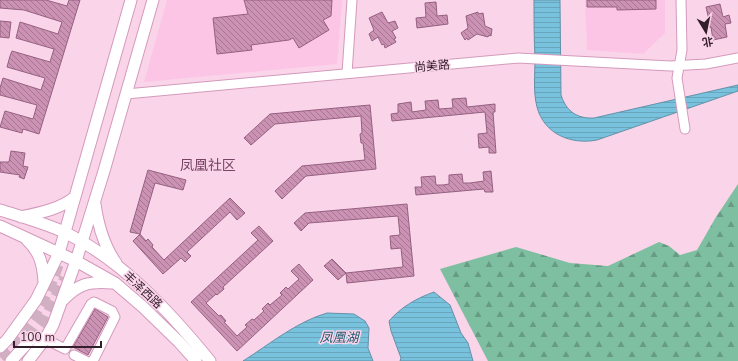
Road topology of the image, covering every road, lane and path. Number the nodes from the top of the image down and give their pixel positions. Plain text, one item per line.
1 (131, 0) edge
2 (153, 0) edge
3 (352, 0) edge
4 (681, 0) edge
5 (738, 58) edge
6 (679, 66) junction
7 (347, 73) junction
8 (126, 94) junction
9 (685, 129) dead end
10 (80, 177) junction
11 (100, 184) junction
12 (75, 197) junction
13 (94, 201) junction
14 (0, 210) edge
15 (20, 217) junction
16 (0, 226) edge
17 (65, 233) junction
18 (24, 237) junction
19 (82, 243) junction
20 (58, 253) junction
21 (76, 261) junction
22 (120, 268) junction
23 (44, 283) junction
24 (115, 283) junction
25 (61, 302) junction
26 (31, 338) tunnel mouth
27 (45, 339) junction
28 (0, 347) edge
29 (74, 355) dead end
30 (11, 361) edge
31 (28, 361) edge
32 (86, 361) edge
33 (92, 361) edge
34 (196, 361) edge
35 (210, 361) edge

1 - 10 main road
2 - 8 main road
3 - 7 street
4 - 6 street
5 - 6 street, 尚美路
6 - 7 street, 尚美路
6 - 9 street
7 - 8 street, 尚美路
8 - 11 main road
10 - 11 main road
10 - 12 main road
11 - 13 main road
12 - 15 main road
12 - 17 main road
13 - 19 main road
13 - 22 main road
14 - 15 main road, 丰泽西路
15 - 17 main road, 丰泽西路
16 - 18 main road, 丰泽西路
17 - 19 main road, 丰泽西路
17 - 20 main road
18 - 20 main road, 丰泽西路
18 - 23 main road
19 - 21 main road
19 - 22 main road, 丰泽西路
20 - 21 main road, 丰泽西路
20 - 23 main road
21 - 24 main road, 丰泽西路
21 - 25 main road
22 - 35 main road, 丰泽西路
23 - 28 main road
24 - 25 main road
24 - 34 main road, 丰泽西路
25 - 27 main road
26 - 30 main road
27 - 31 main road
27 - 33 street
29 - 32 street

